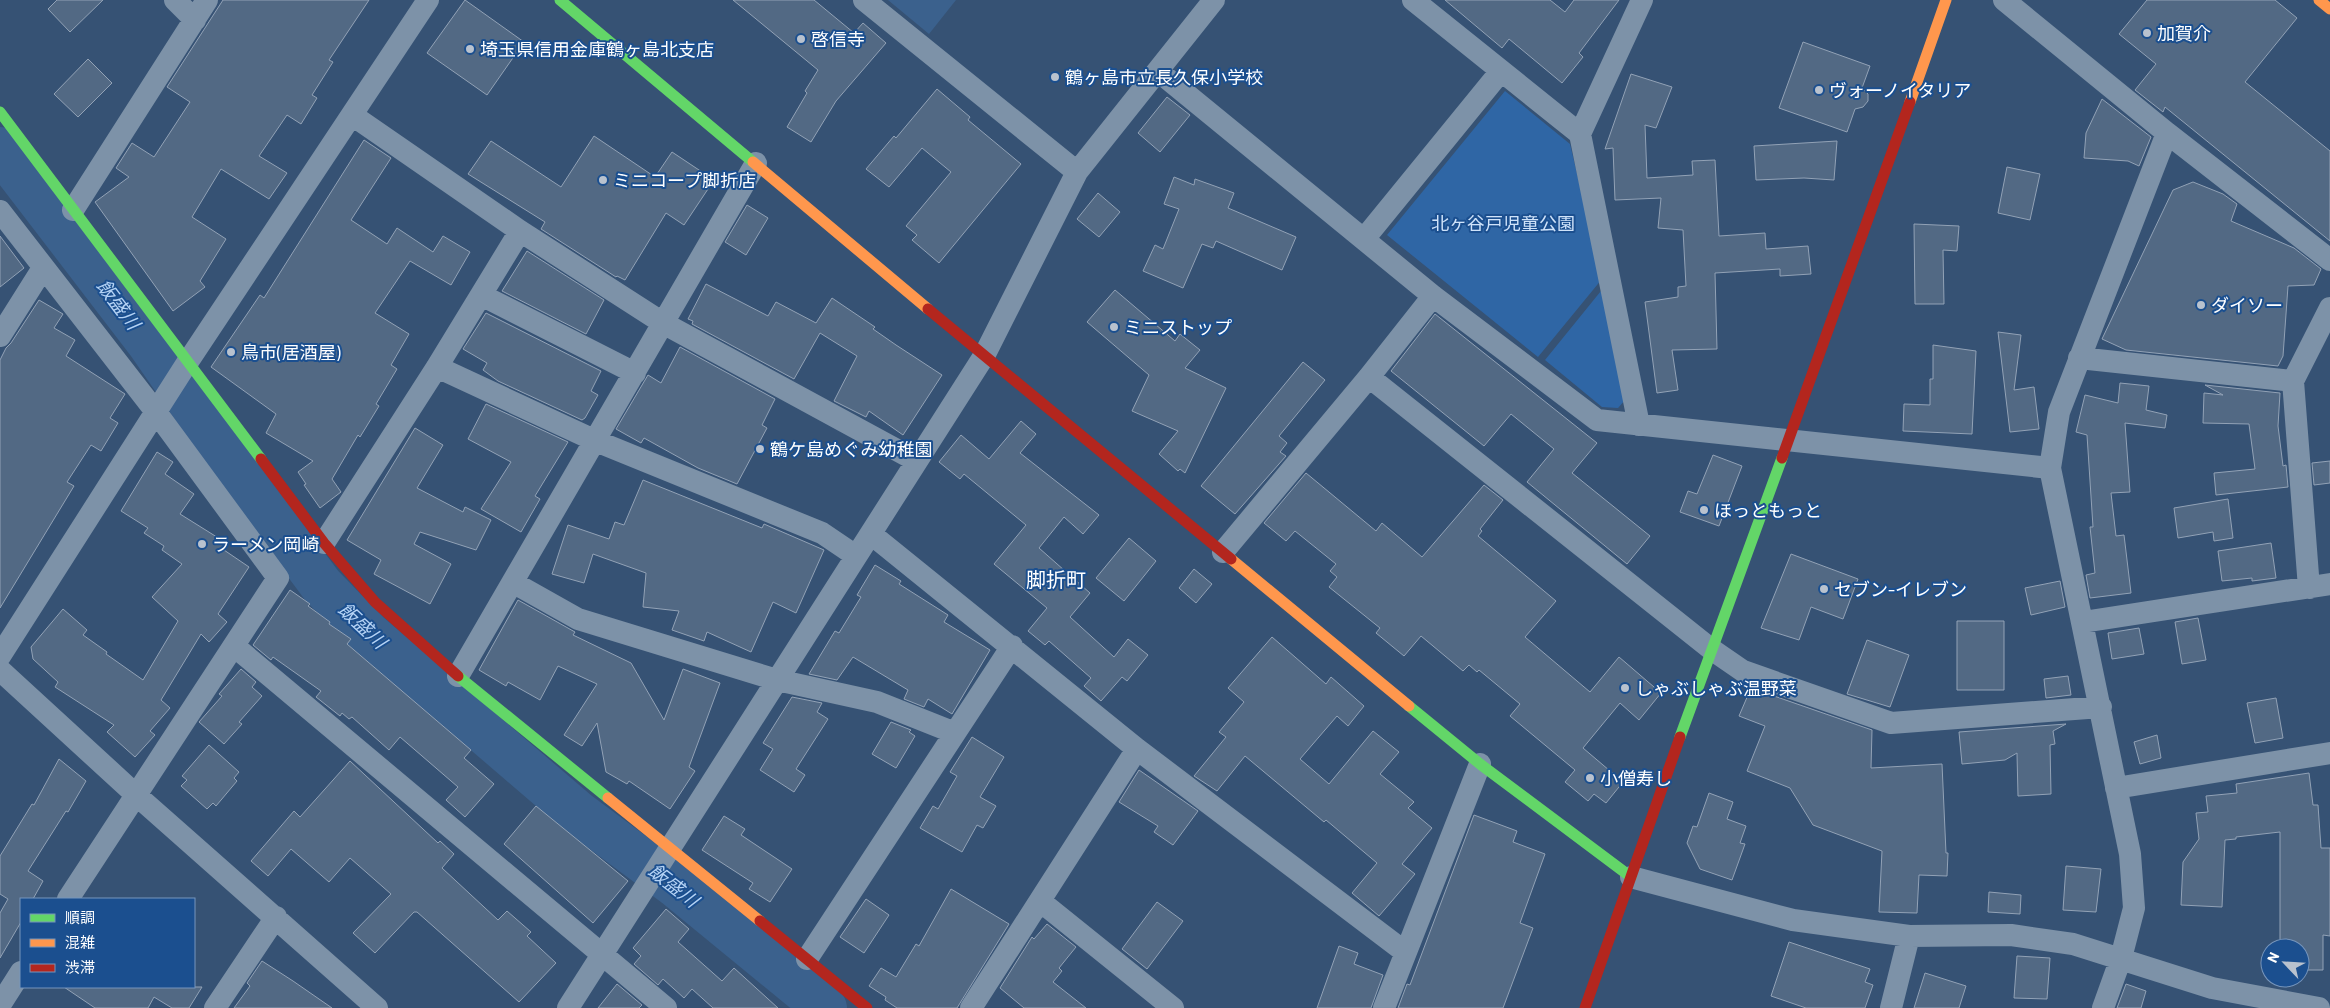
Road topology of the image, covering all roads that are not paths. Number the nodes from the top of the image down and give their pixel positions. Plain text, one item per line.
1 (175, 0) edge
2 (208, 0) edge
3 (428, 0) edge
4 (560, 0) edge
5 (864, 0) edge
6 (1214, 0) edge
7 (1413, 0) edge
8 (1642, 0) edge
9 (1946, 0) edge
10 (2004, 0) edge
11 (2319, 0) edge
12 (2330, 9) edge
13 (195, 20) junction
14 (1158, 71) junction
15 (1501, 71) junction
16 (0, 112) edge
17 (352, 114) junction
18 (2167, 133) junction
19 (1580, 134) junction
20 (756, 163) junction
21 (1077, 172) junction
22 (73, 210) junction
23 (0, 211) edge
24 (520, 231) junction
25 (1364, 239) junction
26 (2330, 260) edge
27 (44, 268) junction
28 (481, 295) junction
29 (1433, 296) junction
30 (2330, 308) edge
31 (663, 323) junction
32 (0, 336) edge
33 (984, 356) junction
34 (2079, 358) junction
35 (187, 363) junction
36 (437, 367) junction
37 (635, 373) junction
38 (1369, 377) junction
39 (2293, 381) junction
40 (156, 412) junction
41 (1639, 425) junction
42 (596, 441) junction
43 (1789, 441) junction
44 (917, 461) junction
45 (2050, 468) junction
46 (871, 534) junction
47 (324, 543) junction
48 (1224, 552) junction
49 (856, 556) junction
50 (514, 583) junction
51 (2319, 586) edge
52 (2083, 622) junction
53 (234, 646) junction
54 (1012, 646) junction
55 (1711, 649) junction
56 (0, 656) edge
57 (0, 670) edge
58 (458, 676) junction
59 (777, 680) junction
60 (2101, 707) junction
61 (955, 733) junction
62 (1137, 749) junction
63 (2330, 753) edge
64 (1480, 764) junction
65 (2116, 788) junction
66 (135, 794) junction
67 (670, 847) junction
68 (1631, 877) junction
69 (69, 898) edge
70 (1040, 901) junction
71 (276, 917) junction
72 (1909, 936) junction
73 (1405, 952) junction
74 (603, 955) junction
75 (2121, 958) junction
76 (807, 960) junction
77 (20, 974) edge
78 (0, 1005) edge
79 (215, 1008) edge
80 (377, 1008) edge
81 (568, 1008) edge
82 (666, 1008) edge
83 (867, 1008) edge
84 (971, 1008) edge
85 (1173, 1008) edge
86 (1384, 1008) edge
87 (1584, 1008) edge
88 (1891, 1008) edge
89 (2103, 1008) edge
90 (2319, 1008) edge

1 - 13 street
2 - 13 street
3 - 17 street
4 - 20 main road
5 - 21 street
6 - 14 street
7 - 15 street
8 - 19 street
9 - 43 main road
10 - 18 street
11 - 12 main road
13 - 22 street
14 - 21 street
14 - 25 street
15 - 19 street
15 - 25 street
16 - 22 main road
17 - 24 street
17 - 35 street
18 - 26 street
18 - 34 street
19 - 41 street
20 - 31 street
20 - 33 main road
21 - 33 street
22 - 35 main road
23 - 27 street
24 - 28 street
24 - 31 street
25 - 29 street
27 - 32 street
27 - 40 street
28 - 36 street
28 - 37 street
29 - 38 street
29 - 41 street
30 - 39 street
31 - 37 street
31 - 44 street
33 - 44 street
33 - 48 main road
34 - 39 street
34 - 45 street
35 - 40 street
35 - 47 main road
36 - 42 street
36 - 47 street
37 - 42 street
38 - 48 street
38 - 55 street
39 - 51 street
40 - 53 street
40 - 56 street
41 - 43 street
42 - 49 street
42 - 50 street
43 - 45 street
43 - 55 main road
44 - 46 street
45 - 52 street
46 - 49 street
46 - 54 street
47 - 58 main road
48 - 64 main road
49 - 59 street
50 - 58 street
50 - 59 street
51 - 52 street
52 - 60 street
53 - 66 street
53 - 74 street
54 - 61 street
54 - 62 street
55 - 60 street
55 - 68 main road
57 - 66 street
58 - 67 main road
59 - 61 street
59 - 67 street
60 - 65 street
61 - 76 street
62 - 70 street
62 - 73 street
63 - 65 street
64 - 68 main road
64 - 73 street
65 - 75 street
66 - 69 street
66 - 71 street
67 - 74 street
67 - 76 main road
68 - 72 street
68 - 87 main road
70 - 84 street
70 - 85 street
71 - 79 street
71 - 80 street
72 - 75 street
72 - 88 street
73 - 86 street
74 - 81 street
74 - 82 street
75 - 89 street
75 - 90 street
76 - 83 main road
77 - 78 street

